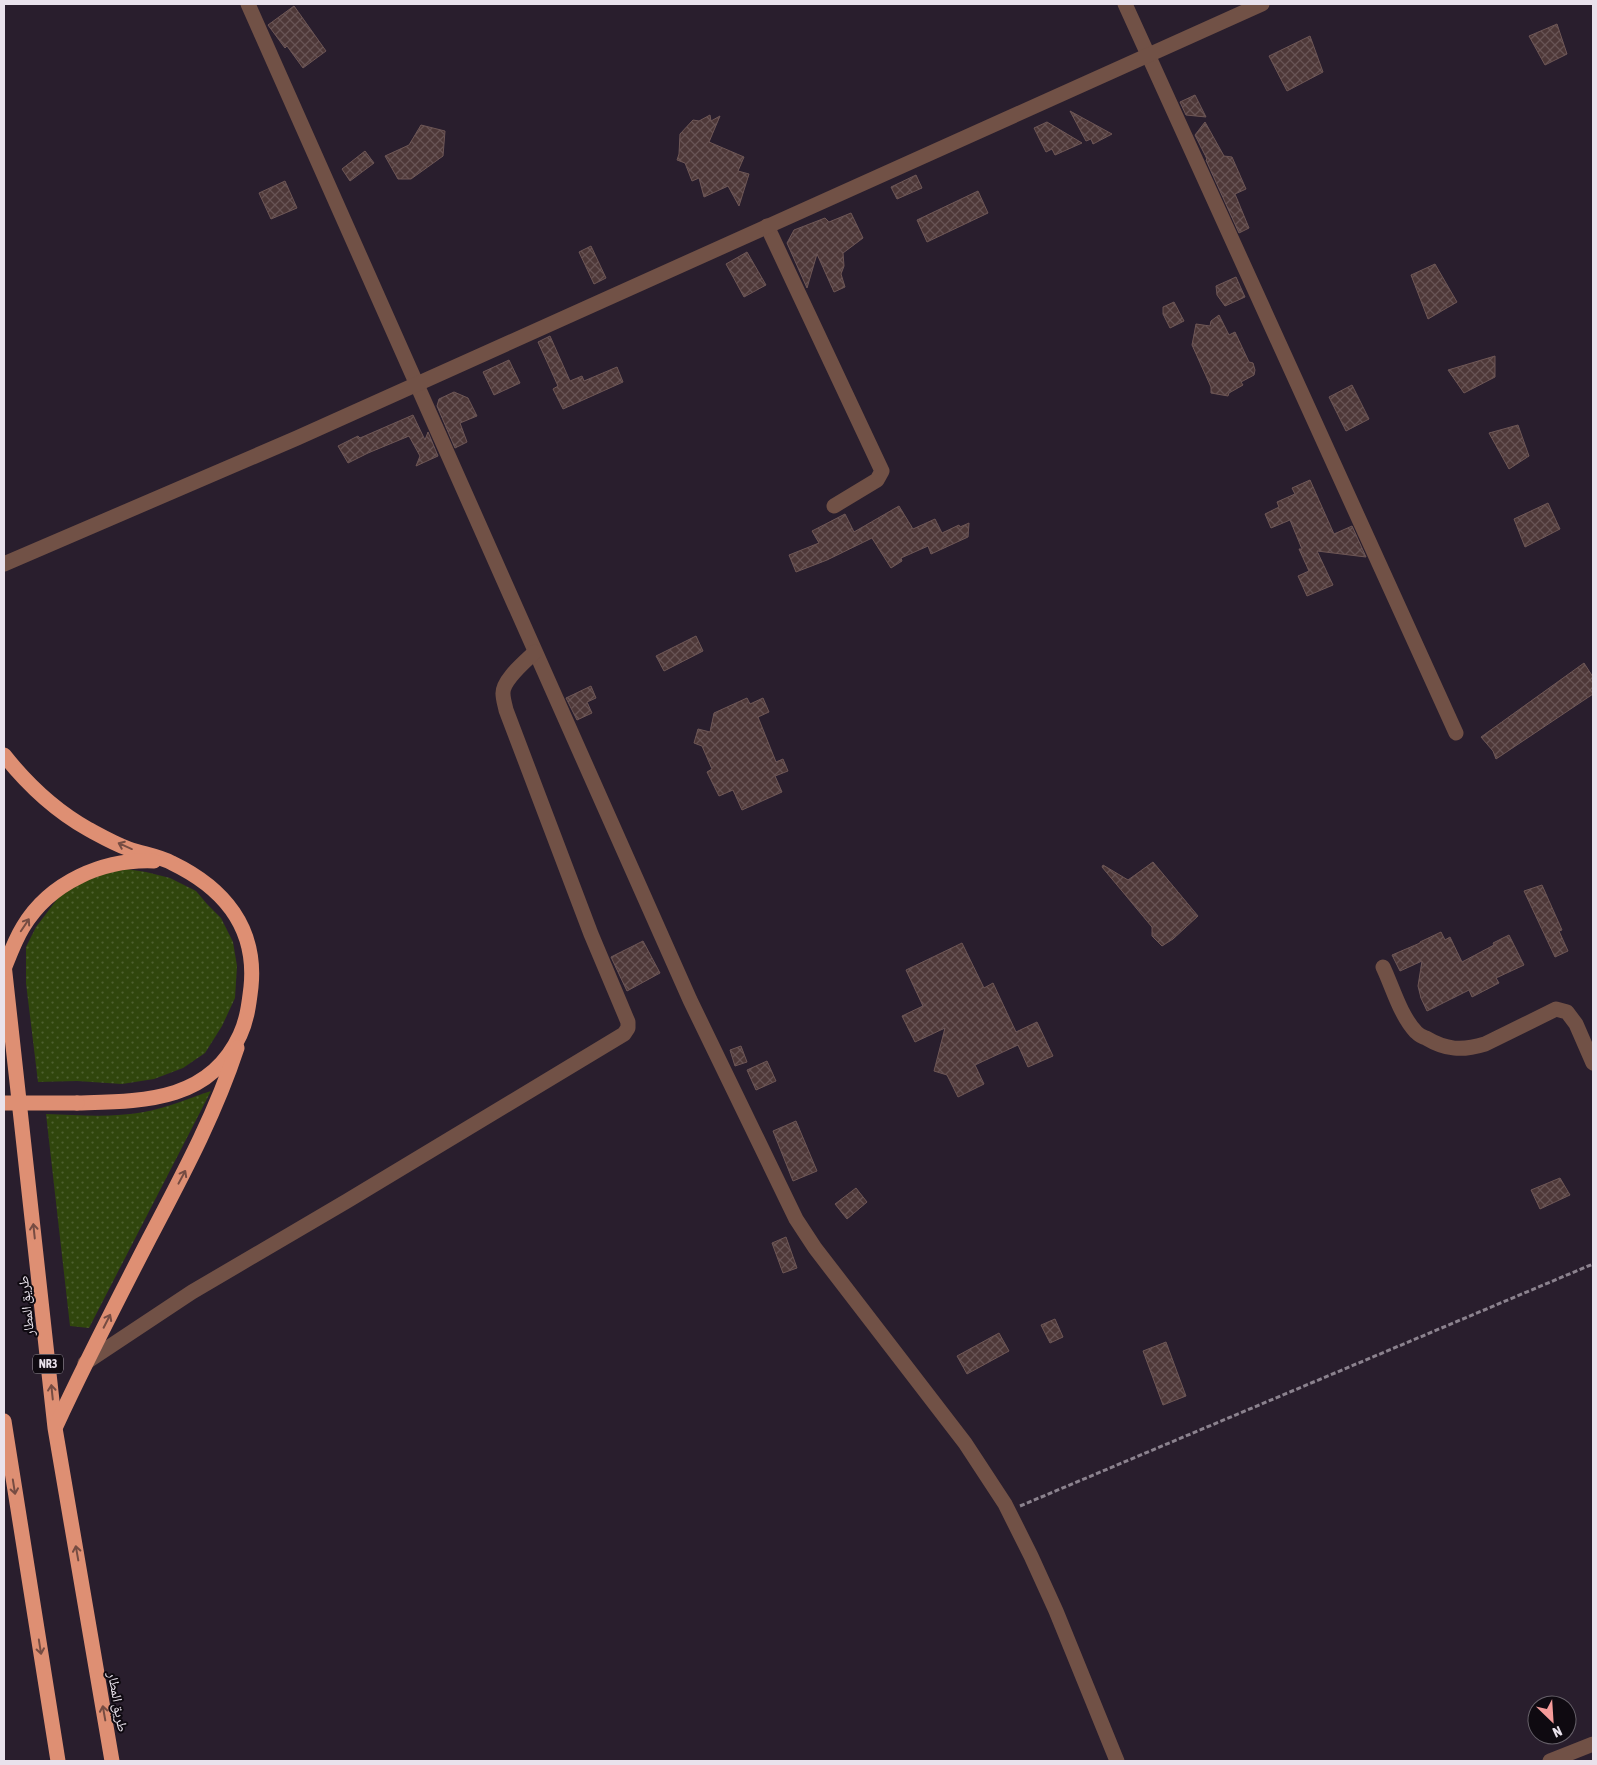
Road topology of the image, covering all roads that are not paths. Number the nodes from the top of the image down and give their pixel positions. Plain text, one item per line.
1 (248, 4) edge
2 (1125, 4) edge
3 (1262, 4) edge
4 (1148, 55) junction
5 (768, 226) junction
6 (417, 384) junction
7 (834, 506) dead end
8 (7, 561) edge
9 (535, 652) junction
10 (1456, 733) dead end
11 (4, 755) edge
12 (171, 862) junction
13 (4, 966) edge
14 (1383, 967) dead end
15 (245, 1023) junction
16 (1593, 1063) edge
17 (4, 1102) edge
18 (85, 1362) junction
19 (4, 1422) edge
20 (56, 1428) junction
21 (1593, 1744) edge
22 (58, 1761) edge
23 (112, 1761) edge
24 (1117, 1761) edge
25 (1550, 1761) edge

1 - 6 street
2 - 4 street
3 - 4 street
4 - 5 street
4 - 10 street
5 - 6 street
5 - 7 street
6 - 8 street
6 - 9 street
9 - 18 street
9 - 24 street
12 -> 11 highway
13 -> 12 highway
12 - 15 highway
20 -> 13 highway, طريق المطار / NR3
14 - 16 street
15 - 17 highway, bridge
18 -> 15 highway
18 - 20 highway
19 -> 22 highway
23 -> 20 highway, طريق المطار / NR3
21 - 25 street

